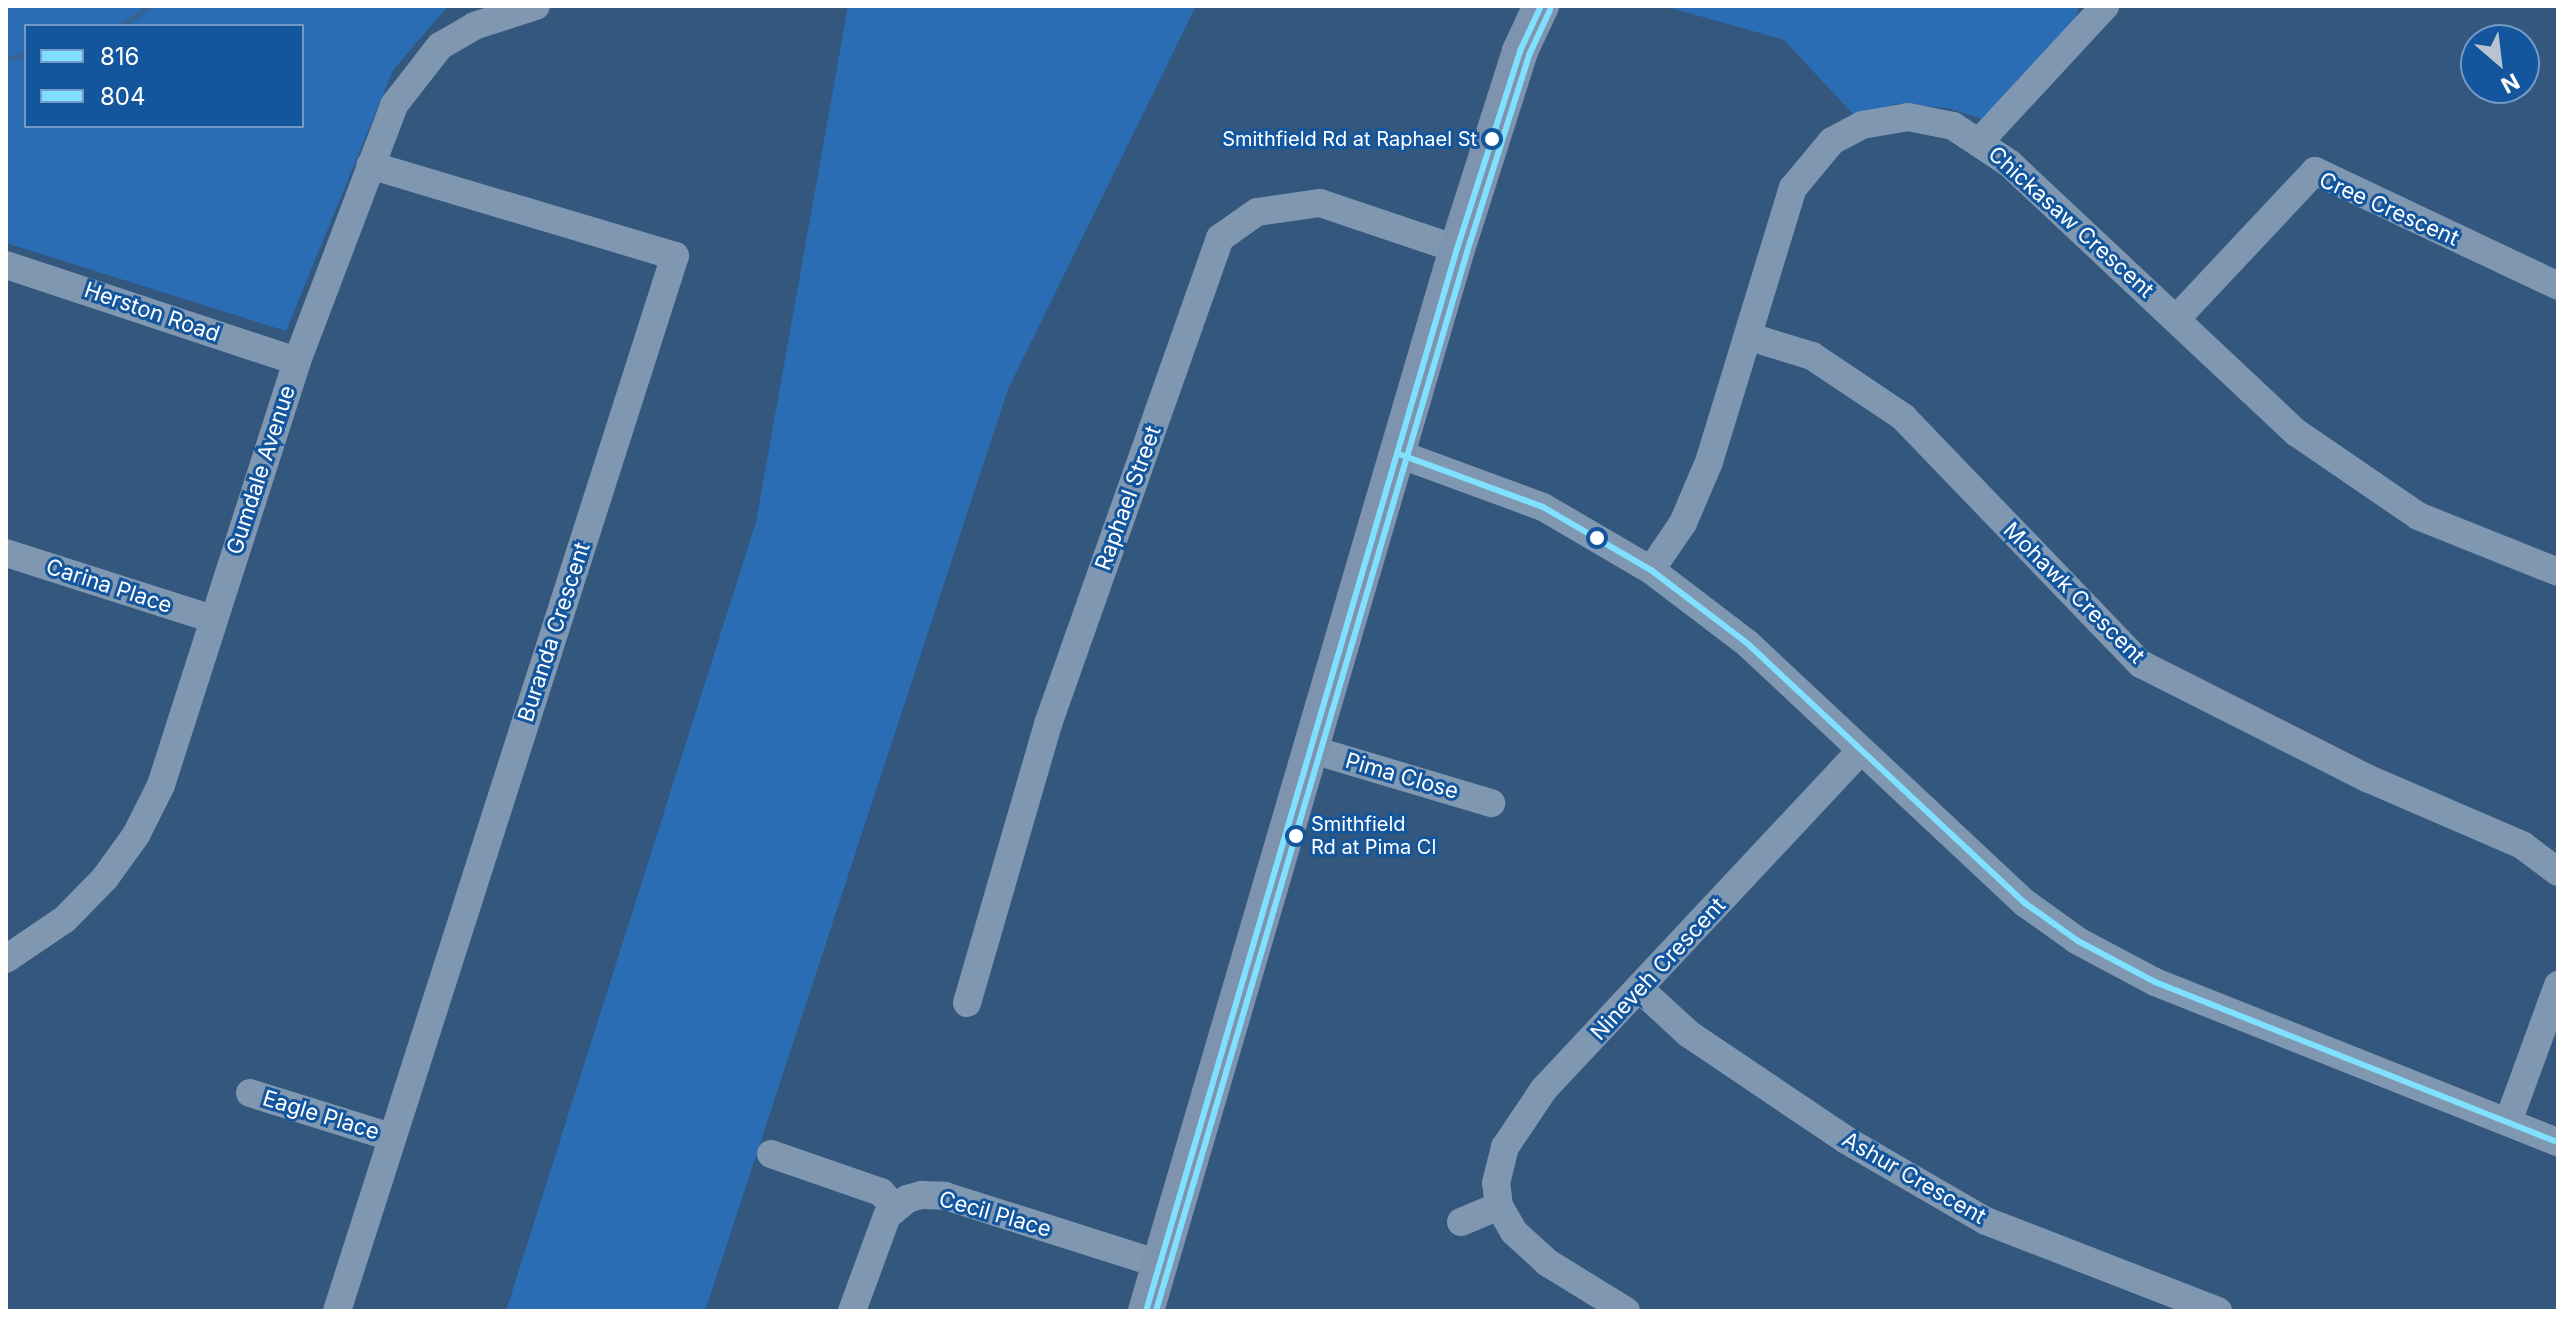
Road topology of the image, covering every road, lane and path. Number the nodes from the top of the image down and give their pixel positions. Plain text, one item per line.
1 (536, 6) edge
2 (1526, 6) edge
3 (1541, 6) edge
4 (2105, 6) edge
5 (1520, 51) junction
6 (1981, 140) junction
7 (370, 165) junction
8 (1457, 249) junction
9 (6, 265) edge
10 (2558, 286) edge
11 (2176, 319) junction
12 (1750, 337) junction
13 (297, 361) junction
14 (1399, 454) junction
15 (6, 553) edge
16 (1651, 570) junction
17 (2558, 572) edge
18 (213, 619) junction
19 (1313, 750) junction
20 (1860, 751) junction
21 (1491, 803) dead end
22 (2558, 872) edge
23 (6, 959) edge
24 (2558, 985) edge
25 (1640, 989) junction
26 (967, 1003) dead end
27 (250, 1093) dead end
28 (2508, 1122) junction
29 (391, 1137) junction
30 (2558, 1142) edge
31 (771, 1154) dead end
32 (1499, 1206) junction
33 (894, 1207) junction
34 (1461, 1222) dead end
35 (1159, 1264) junction
36 (337, 1311) edge
37 (852, 1311) edge
38 (1146, 1311) edge
39 (1626, 1311) edge
40 (2218, 1311) edge

1 - 7 street, Gumdale Avenue
2 - 5 main road
3 - 5 main road
4 - 6 street
5 - 8 main road
6 - 11 street, Chickasaw Crescent
6 - 12 street, Chickasaw Crescent
7 - 13 street, Gumdale Avenue
7 - 29 street, Buranda Crescent
8 - 14 main road
8 - 26 street, Raphael Street
9 - 13 street, Herston Road
10 - 11 street, Cree Crescent
11 - 17 street, Chickasaw Crescent
12 - 16 street, Chickasaw Crescent
12 - 22 street, Mohawk Crescent
13 - 18 street, Gumdale Avenue
14 - 16 street
14 - 19 main road
15 - 18 street, Carina Place
16 - 20 street
18 - 23 street, Gumdale Avenue
19 - 21 street, Pima Close
19 - 35 main road
20 - 25 street, Nineveh Crescent
20 - 28 street
24 - 28 street
25 - 32 street, Nineveh Crescent
25 - 40 street, Ashur Crescent
27 - 29 street, Eagle Place
28 - 30 street
29 - 36 street, Buranda Crescent
31 - 33 street
32 - 34 street
32 - 39 street
33 - 35 street, Cecil Place
33 - 37 street
35 - 38 main road

